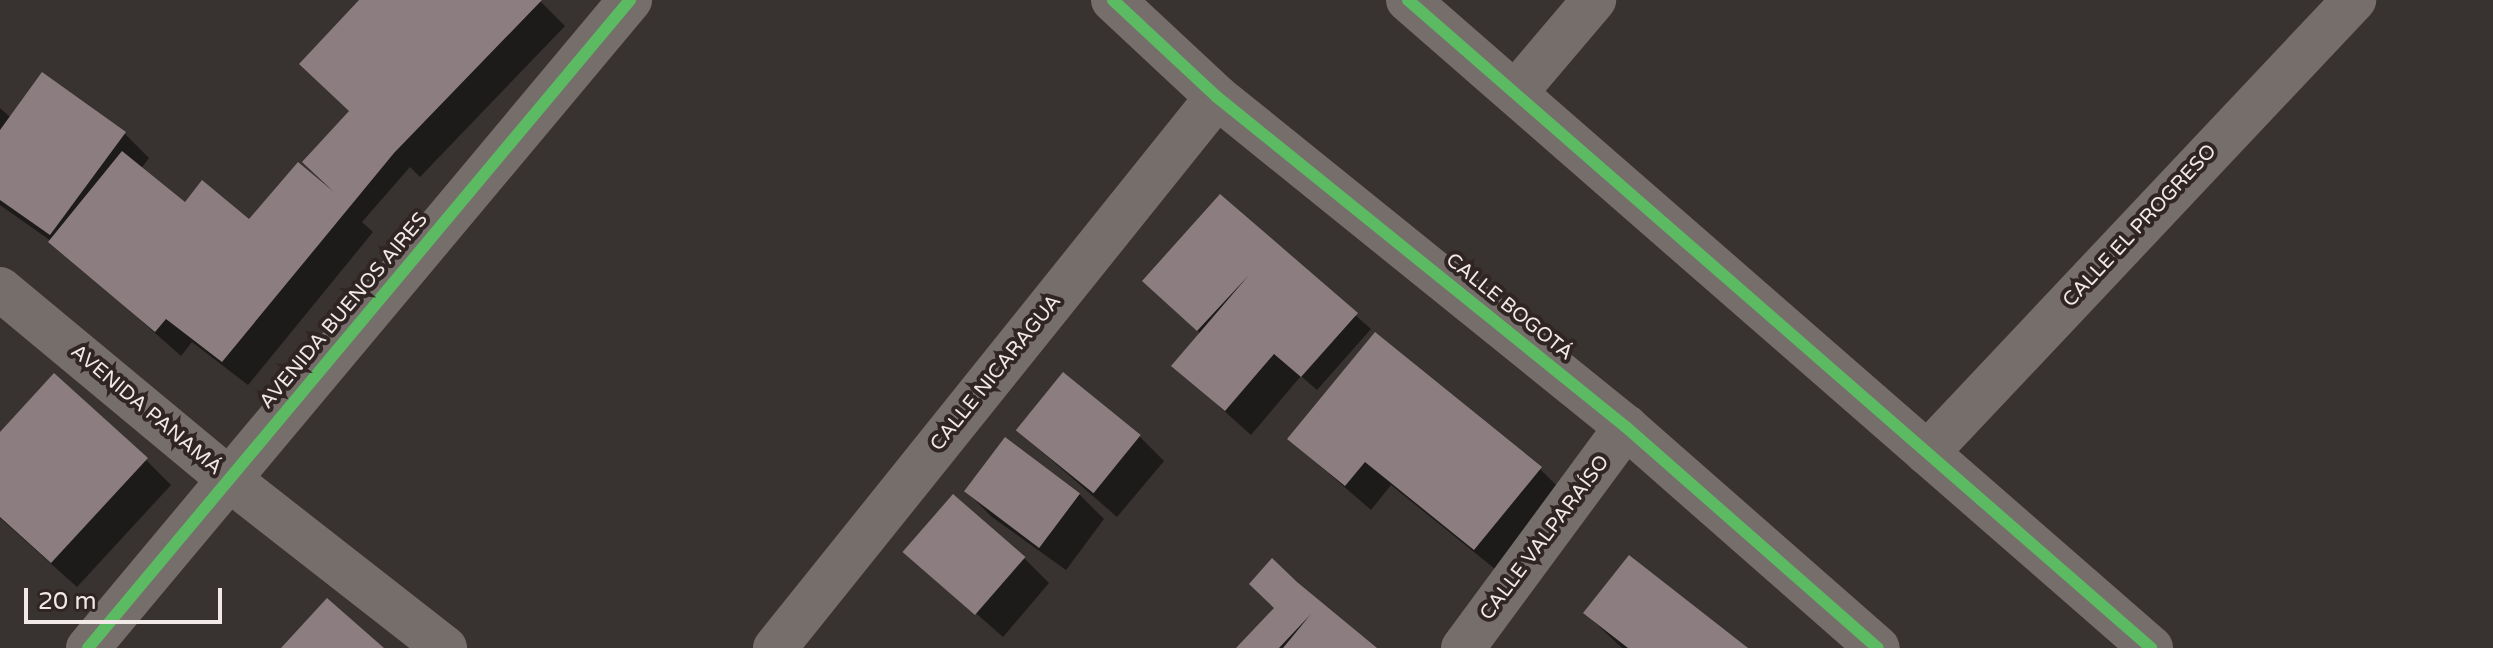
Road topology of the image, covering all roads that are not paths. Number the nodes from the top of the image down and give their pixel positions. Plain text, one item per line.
1 (630, 0) edge
2 (1113, 0) edge
3 (1408, 0) edge
4 (1594, 0) edge
5 (2354, 0) edge
6 (1516, 92) junction
7 (1217, 97) junction
8 (0, 289) edge
9 (1626, 427) junction
10 (1927, 453) junction
11 (230, 480) junction
12 (88, 648) edge
13 (445, 648) edge
14 (775, 648) edge
15 (1463, 648) edge
16 (1878, 648) edge
17 (2151, 648) edge

1 - 11 street, AVENIDA BUENOS AIRES
2 - 7 street, CALLE BOGOTÁ
3 - 6 street
4 - 6 street
5 - 10 street, CALLE EL PROGRESO
6 - 10 street
7 - 9 street, CALLE BOGOTÁ
7 - 14 street, CALLE NICARAGUA
8 - 11 street, AVENIDA PANAMÁ
9 - 15 street, CALLE VALPARAÍSO
9 - 16 street, CALLE BOGOTÁ
10 - 17 street
11 - 12 street, AVENIDA BUENOS AIRES
11 - 13 street, AVENIDA PANAMÁ

